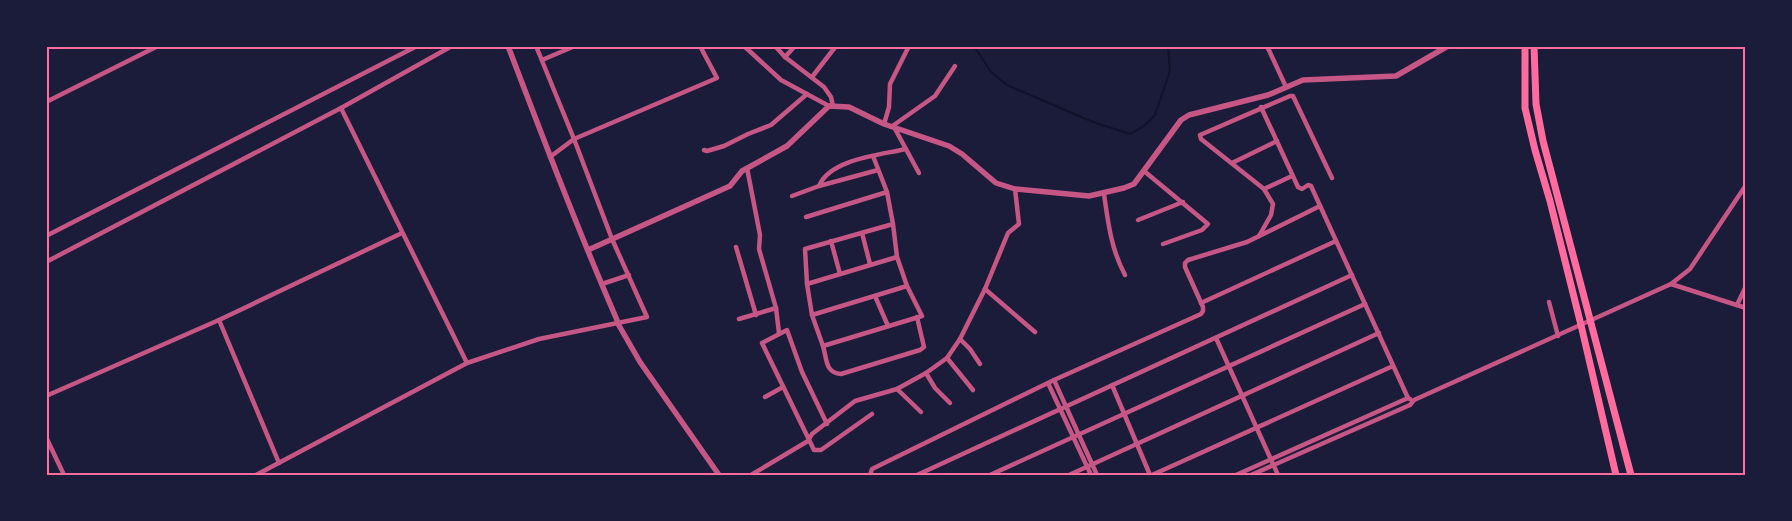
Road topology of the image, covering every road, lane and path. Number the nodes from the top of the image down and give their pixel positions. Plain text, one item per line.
1 (158, 46) edge
2 (417, 46) edge
3 (452, 46) edge
4 (508, 46) edge
5 (536, 46) edge
6 (575, 46) edge
7 (700, 46) edge
8 (744, 46) edge
9 (775, 46) edge
10 (795, 46) edge
11 (836, 46) edge
12 (909, 46) edge
13 (1267, 46) edge
14 (1448, 46) edge
15 (1525, 46) edge
16 (1534, 46) edge
17 (785, 57) junction
18 (542, 60) junction
19 (955, 66) dead end
20 (812, 77) junction
21 (1286, 87) junction
22 (807, 94) junction
23 (46, 102) edge
24 (831, 106) junction
25 (1261, 107) junction
26 (341, 108) junction
27 (884, 124) junction
28 (893, 127) junction
29 (574, 139) junction
30 (1277, 141) junction
31 (906, 149) junction
32 (704, 150) dead end
33 (873, 156) junction
34 (550, 157) junction
35 (1232, 163) junction
36 (747, 168) junction
37 (878, 170) junction
38 (1144, 171) junction
39 (919, 173) dead end
40 (1292, 176) junction
41 (1332, 178) dead end
42 (1746, 185) edge
43 (819, 186) junction
44 (1015, 189) junction
45 (1264, 189) junction
46 (887, 192) junction
47 (1104, 194) junction
48 (792, 196) dead end
49 (1183, 202) junction
50 (1320, 206) junction
51 (806, 217) dead end
52 (1138, 220) dead end
53 (893, 224) junction
54 (402, 233) junction
55 (862, 233) junction
56 (46, 236) edge
57 (1259, 236) junction
58 (612, 239) junction
59 (832, 241) junction
60 (1336, 241) junction
61 (1163, 244) dead end
62 (736, 247) dead end
63 (588, 250) junction
64 (897, 257) junction
65 (46, 262) edge
66 (870, 264) junction
67 (840, 274) junction
68 (629, 275) junction
69 (1126, 275) dead end
70 (1352, 275) junction
71 (602, 284) junction
72 (807, 284) junction
73 (1671, 284) junction
74 (907, 286) junction
75 (1746, 286) edge
76 (985, 289) junction
77 (875, 296) junction
78 (1548, 302) dead end
79 (1201, 303) junction
80 (1365, 304) junction
81 (1737, 305) junction
82 (776, 308) junction
83 (1746, 308) edge
84 (756, 315) junction
85 (812, 316) junction
86 (917, 317) junction
87 (739, 319) dead end
88 (219, 320) junction
89 (617, 322) junction
90 (1590, 322) junction
91 (1581, 325) junction
92 (888, 326) junction
93 (1035, 332) dead end
94 (1379, 333) junction
95 (779, 334) junction
96 (1558, 336) junction
97 (1216, 338) junction
98 (960, 339) junction
99 (823, 346) junction
100 (947, 358) junction
101 (466, 364) junction
102 (980, 364) dead end
103 (1229, 366) junction
104 (1393, 366) junction
105 (926, 374) junction
106 (1054, 380) junction
107 (1048, 383) junction
108 (1112, 385) junction
109 (783, 387) junction
110 (897, 389) junction
111 (973, 390) dead end
112 (1242, 395) junction
113 (46, 396) edge
114 (765, 396) dead end
115 (1408, 398) junction
116 (1414, 400) junction
117 (950, 404) dead end
118 (1066, 406) junction
119 (1060, 409) junction
120 (921, 412) dead end
121 (872, 414) dead end
122 (1124, 414) junction
123 (827, 424) junction
124 (1257, 428) junction
125 (1079, 434) junction
126 (46, 436) edge
127 (1073, 437) junction
128 (808, 441) junction
129 (1137, 444) junction
130 (1271, 459) junction
131 (278, 463) junction
132 (1092, 464) junction
133 (1274, 465) junction
134 (1087, 467) junction
135 (64, 475) edge
136 (256, 475) edge
137 (719, 475) edge
138 (751, 475) edge
139 (870, 475) edge
140 (917, 475) edge
141 (990, 475) edge
142 (1069, 475) edge
143 (1091, 475) edge
144 (1097, 475) edge
145 (1151, 475) edge
146 (1236, 475) edge
147 (1251, 475) edge
148 (1278, 475) edge
149 (1616, 475) edge
150 (1631, 475) edge

1 - 23 street
2 - 56 street
3 - 26 street
4 - 34 street
5 - 18 street
6 - 18 street
7 - 29 street
8 - 22 street
9 - 17 street
10 - 17 street
11 - 20 street
12 - 27 street
13 - 21 street
14 - 21 street
15 - 91 main road
16 - 90 main road
17 - 20 street
18 - 29 street
19 - 28 street
20 - 24 street
21 - 38 street
22 - 24 street
22 - 32 street
24 - 27 street
24 - 36 street
25 - 30 street
25 - 35 street
25 - 41 street
26 - 54 street
26 - 65 street
27 - 28 street
28 - 31 street
28 - 44 street
29 - 34 street
29 - 58 street
30 - 35 street
30 - 40 street
31 - 33 street
31 - 39 street
33 - 37 street
33 - 43 street
34 - 63 street
35 - 45 street
36 - 58 street
36 - 82 street
37 - 43 street
37 - 46 street
38 - 47 street
38 - 49 street
40 - 45 street
40 - 50 street
42 - 73 street
43 - 48 street
44 - 47 street
44 - 76 street
45 - 57 street
46 - 51 street
46 - 53 street
47 - 69 street
49 - 52 street
49 - 61 street
50 - 57 street
50 - 60 street
53 - 55 street
53 - 64 street
54 - 88 street
54 - 101 street
55 - 59 street
55 - 66 street
57 - 79 street
58 - 63 street
58 - 68 street
59 - 67 street
59 - 72 street
60 - 70 street
60 - 79 street
62 - 84 street
63 - 71 street
64 - 66 street
64 - 74 street
66 - 67 street
67 - 72 street
68 - 71 street
68 - 89 street
70 - 80 street
70 - 97 street
71 - 89 street
72 - 85 street
73 - 81 street
73 - 90 street
74 - 77 street
74 - 86 street
75 - 81 street
76 - 93 street
76 - 98 street
77 - 85 street
77 - 92 street
78 - 96 street
79 - 106 street
80 - 94 street
80 - 103 street
81 - 83 street
82 - 84 street
82 - 95 street
84 - 87 street
85 - 99 street
86 - 92 street
86 - 99 street
88 - 113 street
88 - 131 street
89 - 101 street
89 - 137 street
90 - 91 street
90 - 150 main road
91 - 96 street
91 - 149 main road
92 - 99 street
94 - 104 street
94 - 112 street
95 - 109 street
95 - 123 street
96 - 116 street
97 - 103 street
97 - 108 street
98 - 100 street
98 - 102 street
100 - 105 street
100 - 111 street
101 - 131 street
103 - 112 street
103 - 122 street
104 - 115 street
104 - 124 street
105 - 110 street
105 - 117 street
106 - 107 street
106 - 118 street
107 - 119 street
107 - 139 street
108 - 118 street
108 - 122 street
109 - 114 street
109 - 128 street
110 - 120 street
110 - 123 street
112 - 124 street
112 - 129 street
115 - 116 street
115 - 130 street
116 - 133 street
118 - 119 street
118 - 125 street
119 - 127 street
119 - 140 street
121 - 128 street
122 - 125 street
122 - 129 street
123 - 128 street
124 - 130 street
124 - 145 street
125 - 127 street
125 - 132 street
126 - 135 street
127 - 134 street
127 - 141 street
128 - 138 street
129 - 132 street
129 - 145 street
130 - 133 street
130 - 146 street
131 - 136 street
132 - 134 street
132 - 144 street
133 - 147 street
133 - 148 street
134 - 142 street
134 - 143 street

